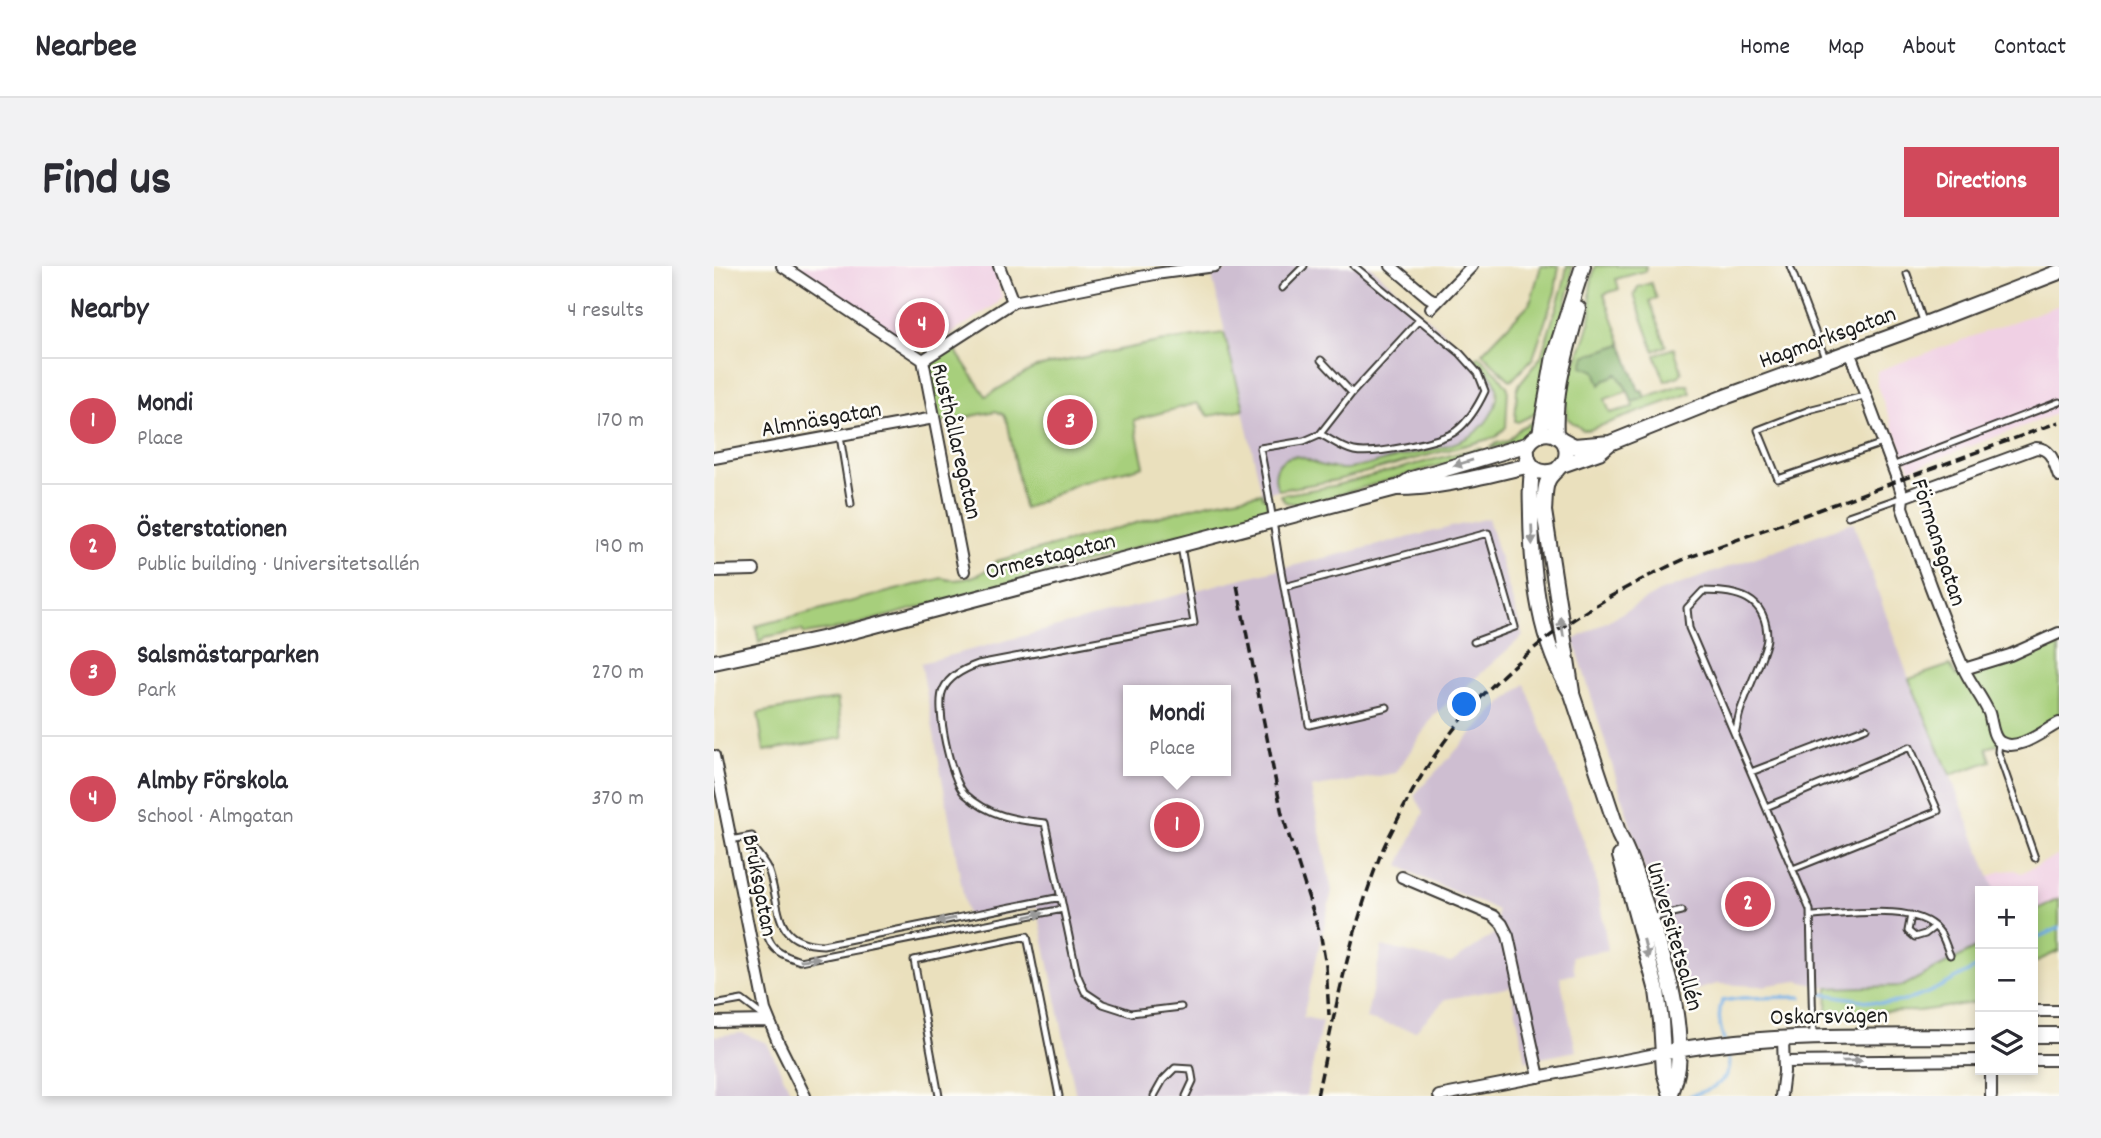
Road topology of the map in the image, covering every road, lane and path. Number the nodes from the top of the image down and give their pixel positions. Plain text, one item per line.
1 (782, 266) edge
2 (999, 266) edge
3 (1215, 266) edge
4 (1304, 266) edge
5 (1354, 266) edge
6 (1391, 266) edge
7 (1472, 266) edge
8 (1583, 266) edge
9 (1790, 266) edge
10 (1155, 270) edge
11 (2042, 272) edge
12 (2059, 272) edge
13 (1907, 274) dead end
14 (1578, 286) junction
15 (1282, 288) dead end
16 (1013, 302) junction
17 (1419, 320) junction
18 (1924, 324) junction
19 (1849, 351) junction
20 (1826, 359) junction
21 (923, 360) junction
22 (1321, 360) dead end
23 (1352, 393) junction
24 (1866, 395) junction
25 (2059, 402) edge
26 (934, 418) junction
27 (1320, 434) junction
28 (840, 436) junction
29 (1559, 438) junction
30 (1534, 439) junction
31 (1610, 443) junction
32 (1883, 443) junction
33 (714, 458) edge
34 (1532, 466) junction
35 (1892, 466) junction
36 (1559, 467) junction
37 (2059, 476) edge
38 (1396, 488) junction
39 (1903, 497) junction
40 (851, 504) dead end
41 (1848, 516) dead end
42 (1274, 519) junction
43 (1181, 544) junction
44 (754, 569) dead end
45 (714, 571) edge
46 (964, 571) dead end
47 (1284, 587) junction
48 (2059, 633) edge
49 (1474, 642) dead end
50 (714, 662) edge
51 (1964, 669) junction
52 (1572, 694) junction
53 (1387, 707) dead end
54 (2059, 723) edge
55 (1866, 728) dead end
56 (1735, 735) junction
57 (1999, 742) junction
58 (714, 756) edge
59 (1751, 772) junction
60 (719, 805) edge
61 (1766, 807) junction
62 (1619, 835) junction
63 (730, 840) junction
64 (754, 849) junction
65 (2035, 858) dead end
66 (1793, 869) junction
67 (1402, 877) dead end
68 (1061, 897) junction
69 (1063, 909) junction
70 (1682, 911) dead end
71 (1911, 915) junction
72 (1810, 916) junction
73 (1651, 918) junction
74 (1934, 927) junction
75 (1950, 955) dead end
76 (714, 1005) edge
77 (1181, 1007) dead end
78 (2059, 1011) edge
79 (2038, 1012) edge
80 (769, 1021) junction
81 (714, 1022) edge
82 (2038, 1035) edge
83 (2059, 1035) edge
84 (1975, 1036) edge
85 (1813, 1037) junction
86 (1783, 1038) junction
87 (1678, 1049) junction
88 (1661, 1053) junction
89 (1975, 1060) edge
90 (2038, 1060) edge
91 (2059, 1060) edge
92 (1784, 1062) junction
93 (1991, 1075) edge
94 (1539, 1077) junction
95 (1477, 1093) edge
96 (1671, 1095) edge
97 (805, 1096) edge
98 (939, 1096) edge
99 (1059, 1096) edge
100 (1154, 1096) edge
101 (1186, 1096) edge
102 (1440, 1096) edge
103 (1781, 1096) edge
104 (1991, 1096) edge

1 - 21 street, Rusthållaregatan
2 - 16 street
3 - 10 street
4 - 15 lane
5 - 17 lane
6 - 7 street
8 - 14 street
9 - 20 lane
10 - 16 street
11 - 12 street, Hagmarksgatan
11 - 18 street, Hagmarksgatan
13 - 18 lane
14 - 29 street
14 - 30 street
16 - 21 street
17 - 23 lane
17 - 27 lane
18 - 19 street, Hagmarksgatan
19 - 20 street, Hagmarksgatan
19 - 24 street, Förmansgatan
20 - 31 street, Hagmarksgatan
21 - 26 street, Rusthållaregatan
22 - 23 lane
23 - 27 lane
24 - 32 street, Förmansgatan
24 - 32 lane
25 - 35 lane
26 - 28 street, Almnäsgatan
26 - 46 street, Rusthållaregatan
27 - 42 lane
28 - 33 street, Almnäsgatan
28 - 40 lane
29 - 30 street
29 - 31 street, Hagmarksgatan
29 - 36 street
30 - 34 street
30 -> 38 street, Ormestagatan
31 - 36 street, Hagmarksgatan
32 - 35 street, Förmansgatan
34 - 36 street
34 - 38 street, Ormestagatan
34 -> 52 street, Universitetsallén
35 - 39 street, Förmansgatan
52 -> 36 street, Universitetsallén
37 - 39 street
38 - 42 street, Ormestagatan
39 - 41 lane
39 - 51 street, Förmansgatan
42 - 43 street, Ormestagatan
42 - 47 lane
43 - 50 street, Ormestagatan
43 - 68 lane
44 - 45 street
47 - 49 lane
47 - 53 lane
48 - 51 street
51 - 57 street, Förmansgatan
52 - 62 street, Universitetsallén
54 - 57 street
55 - 59 lane
56 - 56 lane
56 - 59 lane
57 - 65 lane
58 - 60 street, Bruksgatan
59 - 61 lane
60 - 63 street, Bruksgatan
61 - 66 lane
61 - 66 lane
62 - 73 street, Universitetsallén
62 -> 88 street, Universitetsallén
63 - 64 lane
63 - 80 street, Bruksgatan
68 -> 64 lane
64 -> 69 lane
66 - 72 lane
67 - 94 street
68 - 69 lane
69 - 77 lane
70 - 73 lane
71 - 72 lane
71 - 74 lane
71 - 74 lane
72 - 85 lane
73 - 87 street, Universitetsallén
74 - 75 lane
76 - 80 lane
78 - 79 street
80 - 81 street
80 - 97 street, Bruksgatan
82 - 83 street
84 - 85 street, Oskarsvägen
85 - 86 street, Oskarsvägen
86 - 87 street, Oskarsvägen
86 - 92 street
87 - 88 street, Oskarsvägen
87 - 96 street, Universitetsallén
88 - 94 street
88 - 96 street, Universitetsallén
92 -> 89 street, Oskarsvägen
90 - 91 street
92 - 103 street
93 - 104 street
94 - 95 street
95 - 102 street
98 - 99 lane
100 - 101 lane

